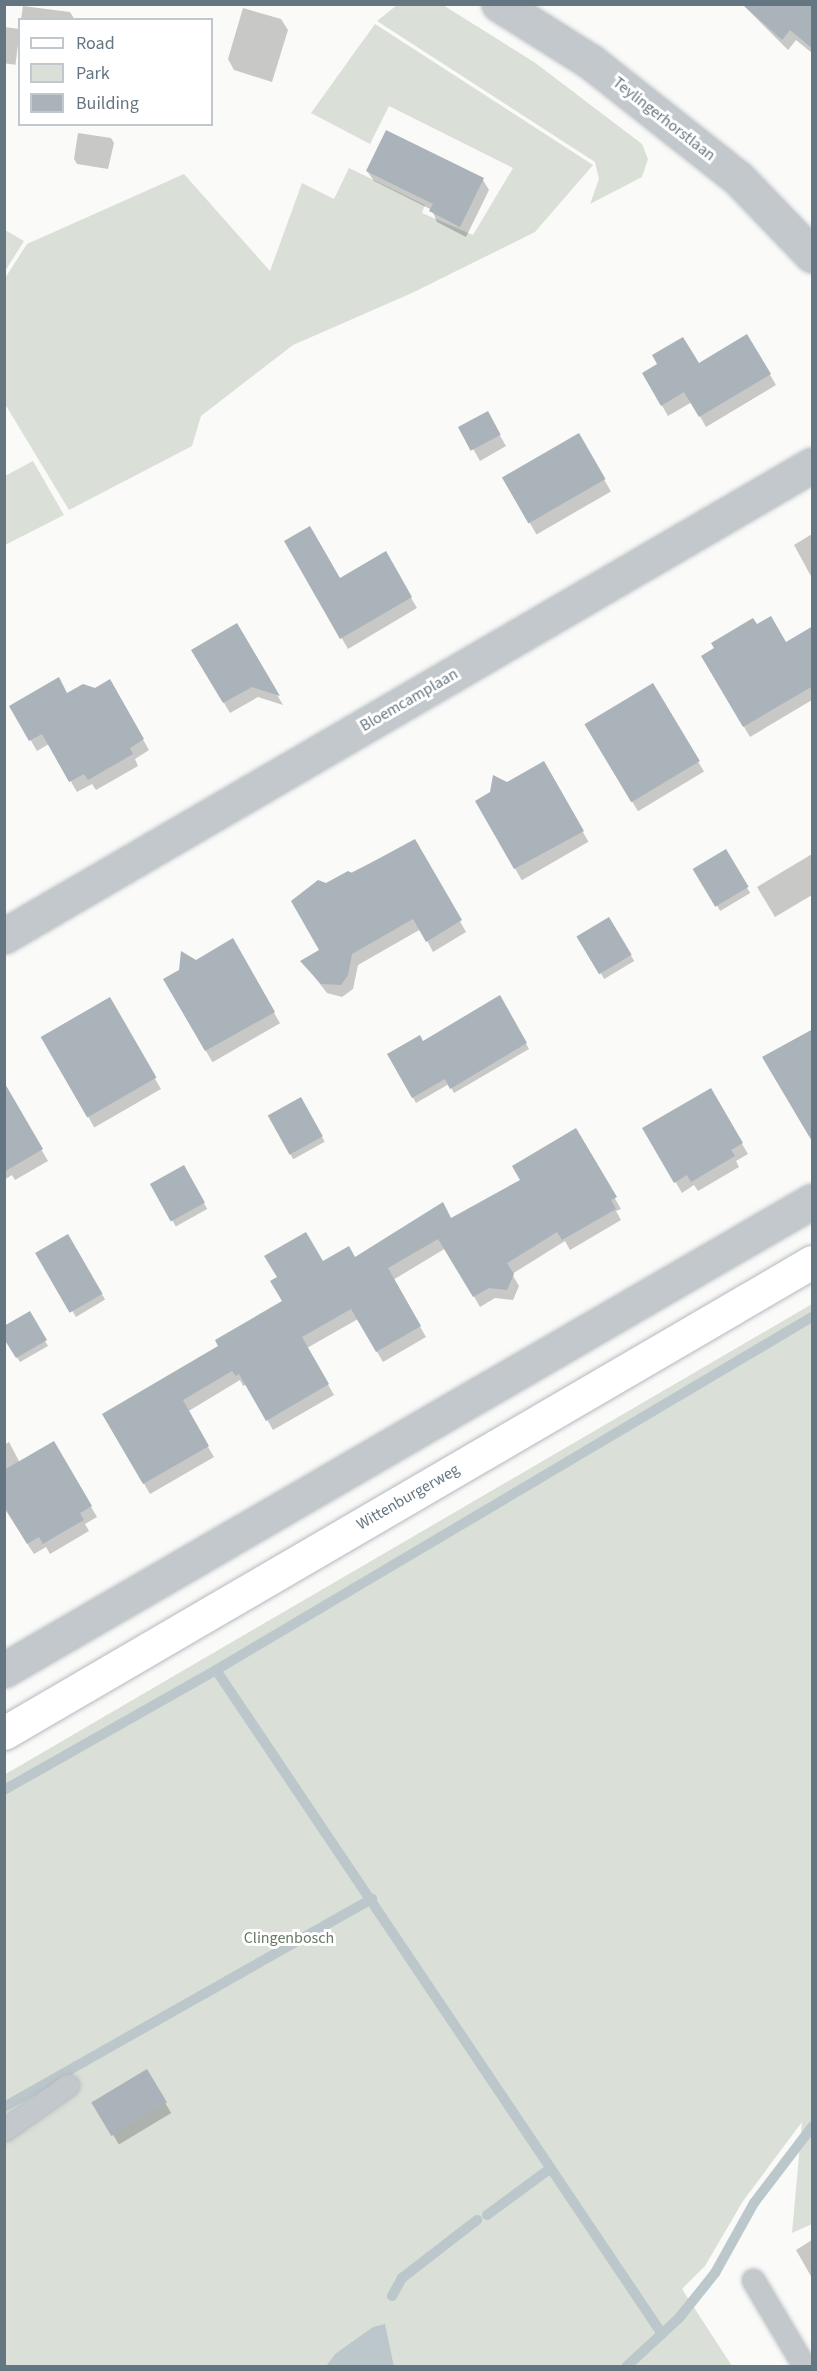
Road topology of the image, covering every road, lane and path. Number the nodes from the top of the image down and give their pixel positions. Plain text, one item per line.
1 (499, 4) edge
2 (813, 255) edge
3 (813, 465) edge
4 (4, 936) edge
5 (813, 1201) edge
6 (813, 1262) edge
7 (4, 1670) edge
8 (4, 1733) edge
9 (68, 2085) dead end
10 (4, 2130) edge
11 (753, 2280) dead end
12 (804, 2367) edge

1 - 2 street, Teylingerhorstlaan
3 - 4 street, Bloemcamplaan
5 - 7 street
6 - 8 street, Wittenburgerweg
9 - 10 lane
11 - 12 lane

